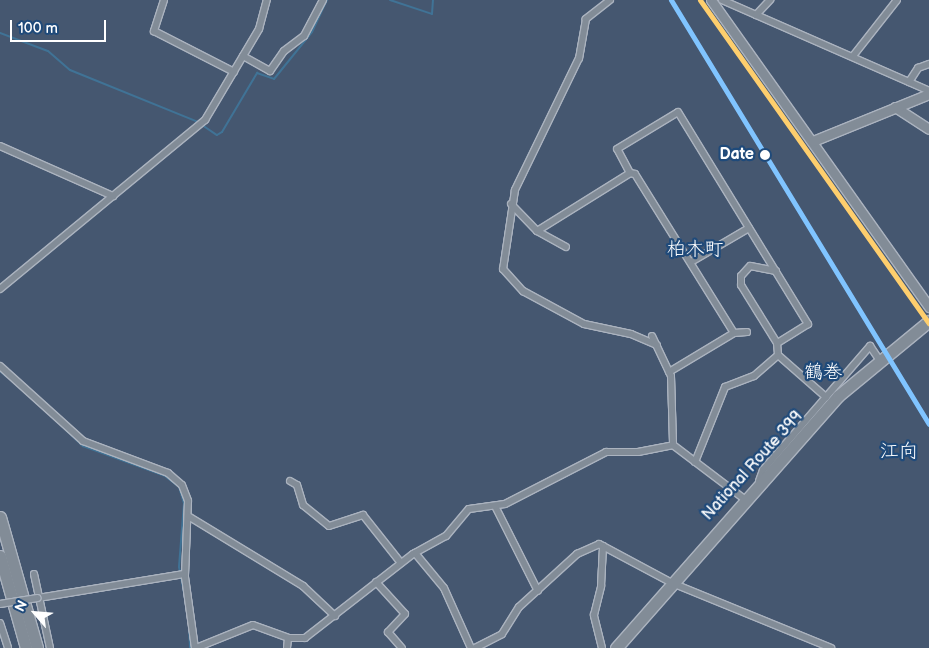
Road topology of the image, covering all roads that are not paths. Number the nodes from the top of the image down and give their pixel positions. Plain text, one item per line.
1 (164, 0) edge
2 (267, 0) edge
3 (323, 0) edge
4 (610, 0) edge
5 (711, 0) edge
6 (722, 0) edge
7 (770, 0) edge
8 (897, 0) edge
9 (756, 15) junction
10 (243, 56) junction
11 (853, 56) junction
12 (929, 64) edge
13 (234, 72) junction
14 (909, 82) junction
15 (929, 93) edge
16 (895, 107) junction
17 (929, 129) edge
18 (813, 142) junction
19 (0, 146) edge
20 (630, 172) junction
21 (113, 196) junction
22 (511, 204) junction
23 (750, 228) junction
24 (537, 231) junction
25 (566, 247) dead end
26 (691, 262) junction
27 (776, 271) junction
28 (0, 289) edge
29 (929, 307) edge
30 (929, 321) edge
31 (747, 332) dead end
32 (734, 333) junction
33 (652, 336) dead end
34 (777, 343) junction
35 (657, 345) junction
36 (778, 355) junction
37 (881, 361) junction
38 (0, 366) edge
39 (669, 372) junction
40 (826, 396) junction
41 (673, 445) junction
42 (695, 462) junction
43 (290, 481) dead end
44 (758, 483) junction
45 (743, 498) junction
46 (495, 506) junction
47 (188, 516) junction
48 (0, 517) edge
49 (603, 546) junction
50 (415, 553) junction
51 (0, 556) edge
52 (401, 563) junction
53 (34, 574) dead end
54 (181, 575) junction
55 (376, 582) junction
56 (672, 583) junction
57 (538, 591) junction
58 (40, 598) junction
59 (0, 604) edge
60 (335, 616) junction
61 (0, 623) edge
62 (288, 638) junction
63 (8, 648) edge
64 (26, 648) edge
65 (37, 648) edge
66 (50, 648) edge
67 (195, 648) edge
68 (287, 648) edge
69 (402, 648) edge
70 (471, 648) edge
71 (475, 648) edge
72 (602, 648) edge
73 (616, 648) edge
74 (831, 648) edge

1 - 13 street
2 - 10 street
3 - 10 street
4 - 22 street
5 - 18 street
6 - 9 street
7 - 9 street
8 - 11 street
9 - 11 street
10 - 13 street
11 - 14 street
12 - 14 street
13 - 21 street
14 - 15 street
15 - 16 street
16 - 17 street
16 - 18 street
18 - 29 street
19 - 21 street
20 - 23 street
20 - 24 street
20 - 26 street
21 - 28 street
22 - 24 street
22 - 35 street
23 - 26 street
23 - 27 street
24 - 25 street
26 - 32 street
27 - 34 street
27 - 34 street
30 - 37 highway, National Route 399
31 - 32 street
32 - 39 street
33 - 35 street
34 - 36 street
35 - 39 street
36 - 40 street
36 - 42 street
37 - 40 street
37 - 44 highway, National Route 399
38 - 47 street
39 - 41 street
40 - 44 street
41 - 42 street
41 - 46 street
42 - 45 street
43 - 52 street
44 - 45 highway, National Route 399
45 - 56 highway, National Route 399
46 - 50 street
46 - 57 street
47 - 54 street
47 - 60 street
48 - 65 highway
49 - 56 street
49 - 57 street
49 - 72 street
50 - 52 street
50 - 70 street
51 - 64 highway
52 - 55 street
53 - 58 street
54 - 58 street
54 - 67 street
55 - 60 street
55 - 69 street
56 - 73 highway, National Route 399
56 - 74 street
57 - 71 street
58 - 59 street, bridge
58 - 66 street
60 - 62 street
61 - 63 street
62 - 67 street
62 - 68 street

